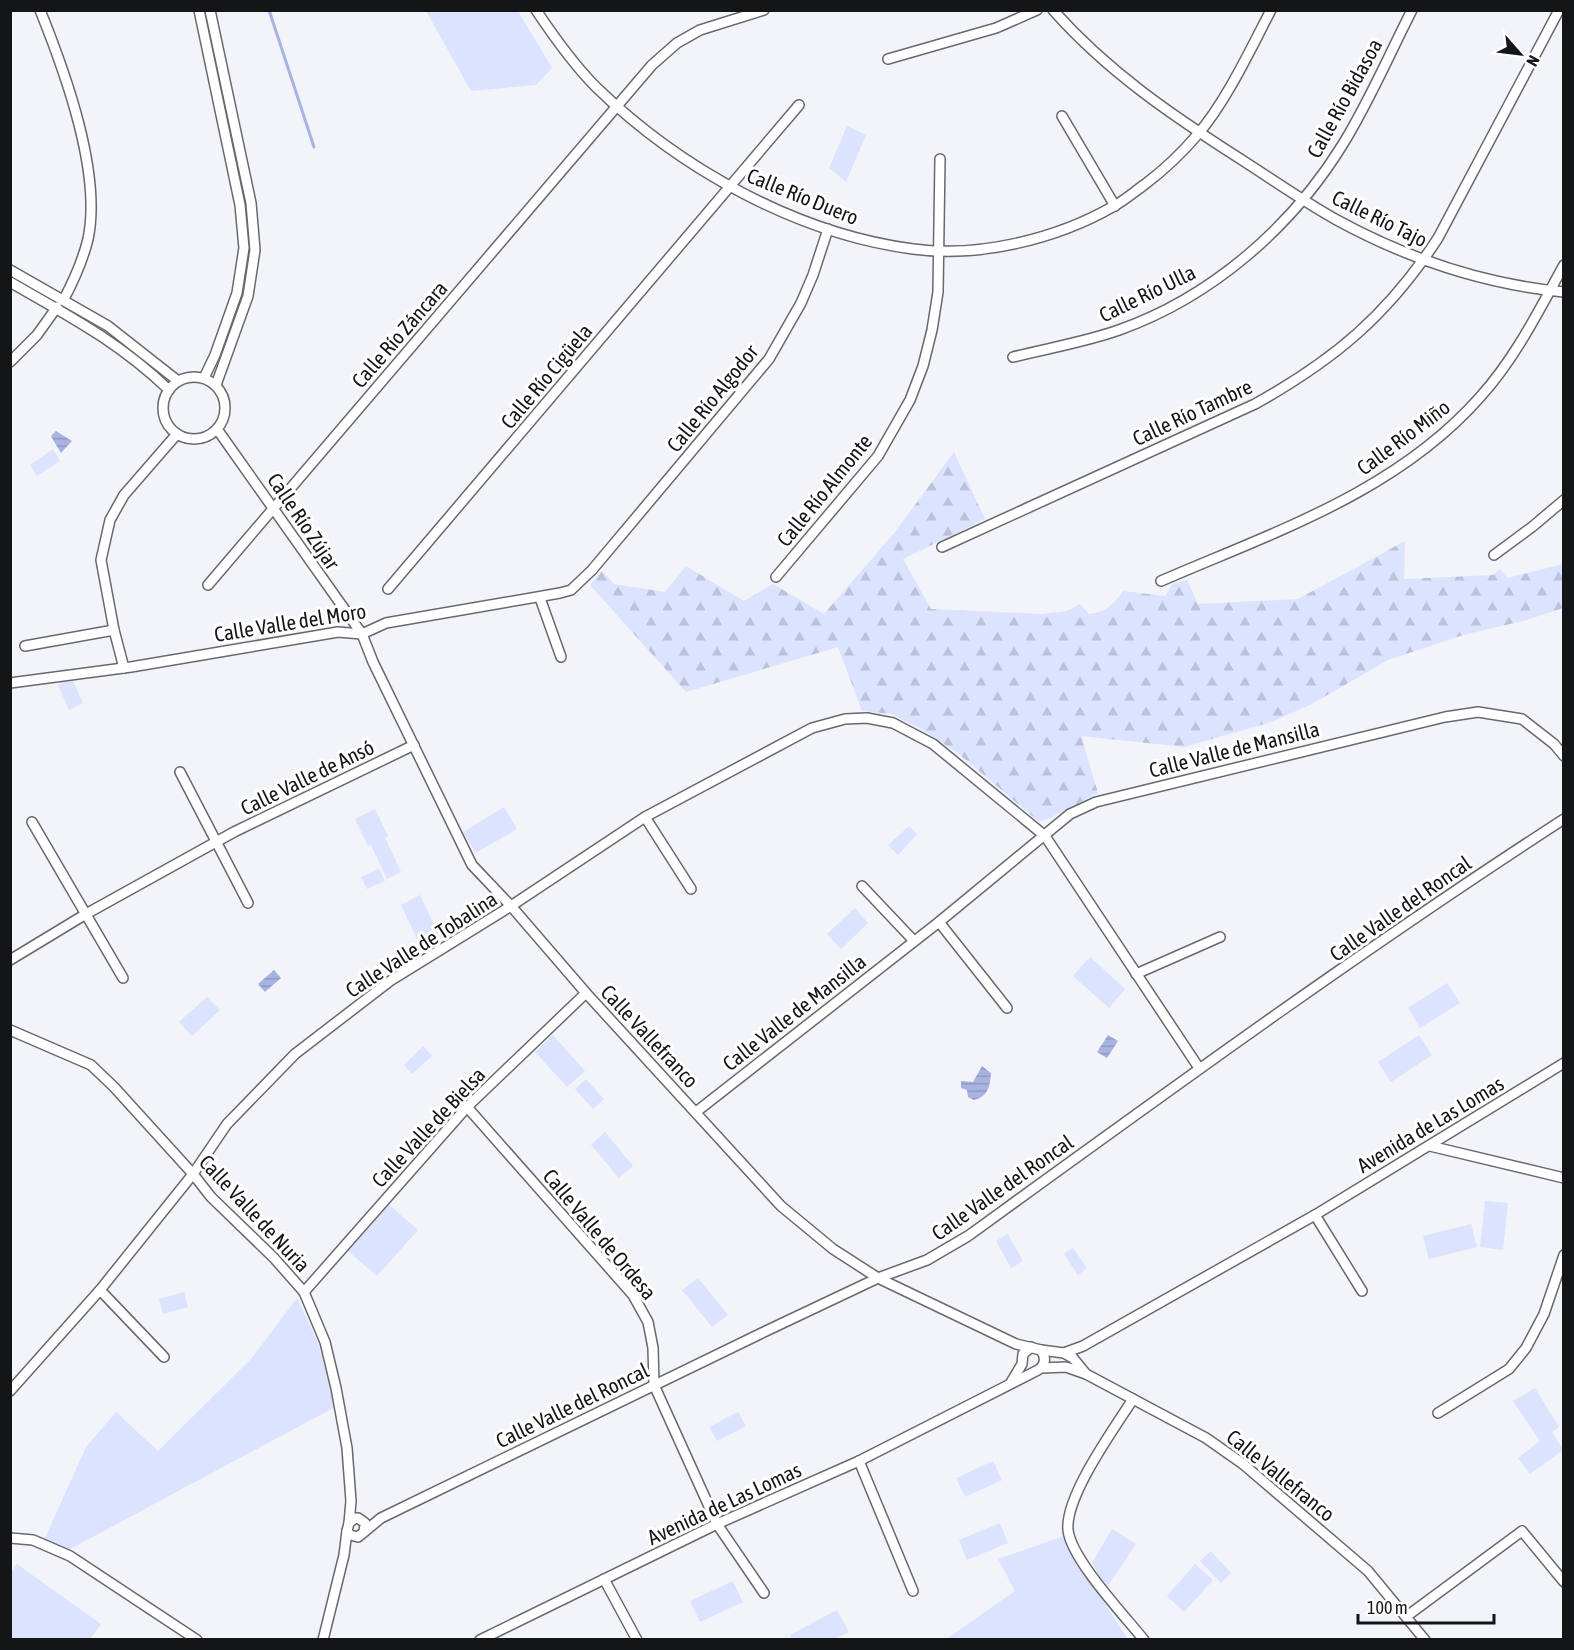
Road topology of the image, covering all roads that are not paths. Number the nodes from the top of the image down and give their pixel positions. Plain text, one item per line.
1 (40, 10) edge
2 (199, 10) edge
3 (210, 10) edge
4 (536, 10) edge
5 (764, 10) edge
6 (1037, 10) edge
7 (1053, 10) edge
8 (1271, 10) edge
9 (1412, 10) edge
10 (1559, 10) edge
11 (888, 59) dead end
12 (799, 105) dead end
13 (617, 106) junction
14 (1062, 116) dead end
15 (1200, 133) junction
16 (940, 159) dead end
17 (730, 186) junction
18 (1303, 199) junction
19 (1115, 206) junction
20 (828, 229) junction
21 (939, 250) junction
22 (1424, 260) junction
23 (1563, 265) edge
24 (10, 270) edge
25 (10, 282) edge
26 (1550, 290) junction
27 (1563, 292) edge
28 (64, 299) junction
29 (57, 307) junction
30 (1013, 357) dead end
31 (10, 362) edge
32 (204, 378) junction
33 (178, 381) junction
34 (216, 385) junction
35 (169, 390) junction
36 (217, 429) junction
37 (177, 434) junction
38 (1563, 500) edge
39 (273, 509) junction
40 (942, 548) dead end
41 (1494, 555) dead end
42 (592, 570) joint
43 (776, 577) dead end
44 (1161, 581) dead end
45 (208, 585) dead end
46 (388, 589) dead end
47 (540, 598) junction
48 (114, 630) junction
49 (362, 634) junction
50 (25, 646) dead end
51 (561, 657) dead end
52 (124, 668) junction
53 (10, 684) edge
54 (414, 745) junction
55 (1563, 756) edge
56 (180, 772) dead end
57 (645, 817) junction
58 (1563, 819) edge
59 (32, 822) dead end
60 (1045, 836) junction
61 (216, 842) junction
62 (862, 886) dead end
63 (691, 890) dead end
64 (248, 903) dead end
65 (511, 906) junction
66 (86, 914) junction
67 (939, 922) junction
68 (1220, 937) dead end
69 (914, 941) junction
70 (10, 960) edge
71 (1136, 974) junction
72 (123, 978) dead end
73 (586, 993) junction
74 (1007, 1008) dead end
75 (10, 1030) edge
76 (1563, 1063) edge
77 (1199, 1068) junction
78 (467, 1107) junction
79 (696, 1112) junction
80 (1430, 1146) junction
81 (193, 1174) junction
82 (1563, 1178) edge
83 (1315, 1215) junction
84 (1563, 1255) edge
85 (878, 1278) junction
86 (100, 1290) junction
87 (1362, 1291) dead end
88 (304, 1292) junction
89 (1083, 1346) junction
90 (1031, 1347) junction
91 (1041, 1350) junction
92 (1064, 1353) junction
93 (164, 1357) dead end
94 (1073, 1358) junction
95 (1022, 1364) junction
96 (1066, 1367) junction
97 (1040, 1369) junction
98 (1086, 1374) junction
99 (1010, 1384) junction
100 (654, 1385) junction
101 (10, 1391) edge
102 (1132, 1399) junction
103 (1438, 1413) dead end
104 (859, 1461) junction
105 (351, 1502) junction
106 (381, 1518) junction
107 (361, 1519) junction
108 (717, 1524) junction
109 (348, 1527) junction
110 (361, 1534) junction
111 (10, 1538) edge
112 (344, 1555) junction
113 (604, 1579) junction
114 (1563, 1582) edge
115 (913, 1591) dead end
116 (764, 1593) dead end
117 (1407, 1616) junction
118 (1143, 1639) edge
119 (197, 1640) edge
120 (323, 1640) edge
121 (480, 1640) edge
122 (637, 1640) edge
123 (1425, 1640) edge

1 - 28 street
2 - 32 street
3 - 34 street
4 - 13 street, Calle Río Duero
5 - 13 street, Calle Río Záncara
6 - 11 street
7 - 15 street, Calle Río Tajo
8 - 15 street
9 - 18 street, Calle Río Bidasoa
10 - 22 street, Calle Río Tambre
12 - 17 street, Calle Río Cigüela
13 - 17 street, Calle Río Duero
13 - 39 street, Calle Río Záncara
14 - 19 street
15 - 18 street, Calle Río Tajo
15 - 19 street, Calle Río Duero
16 - 21 street, Calle Río Almonte
17 - 20 street, Calle Río Duero
17 - 46 street, Calle Río Cigüela
18 - 22 street, Calle Río Tajo
18 - 30 street, Calle Río Ulla
19 - 21 street, Calle Río Duero
20 - 21 street, Calle Río Duero
20 - 42 street, Calle Río Algodor
21 - 43 street, Calle Río Almonte
22 - 26 street, Calle Río Tajo
22 - 40 street, Calle Río Tambre
23 - 26 street, Calle Río Miño
24 - 28 street
25 - 29 street
26 - 27 street, Calle Río Tajo
26 - 44 street, Calle Río Miño
28 - 33 street
29 - 31 street
29 - 35 street
32 - 33 street
32 - 34 street
33 - 35 street
34 - 36 street
35 - 37 street
36 - 37 street
36 - 39 street, Calle Río Zújar
37 - 48 street
38 - 41 street
39 - 45 street, Calle Río Záncara
39 - 49 street, Calle Río Zújar
42 - 47 street, Calle Valle del Moro
47 - 49 street, Calle Valle del Moro
47 - 51 street
48 - 50 street
48 - 52 street
49 - 52 street, Calle Valle del Moro
49 - 54 street, Calle Vallefranco
52 - 53 street, Calle Valle del Moro
54 - 61 street, Calle Valle de Ansó
54 - 65 street, Calle Vallefranco
55 - 60 street, Calle Valle de Mansilla
56 - 61 street
57 - 60 street, Calle Valle de Tobalina
57 - 63 street
57 - 65 street, Calle Valle de Tobalina
58 - 77 street, Calle Valle del Roncal
59 - 66 street
60 - 67 street, Calle Valle de Mansilla
60 - 71 street, Calle Valle de Tobalina
61 - 64 street
61 - 66 street, Calle Valle de Ansó
62 - 69 street
65 - 73 street, Calle Vallefranco
65 - 81 street, Calle Valle de Tobalina
66 - 70 street, Calle Valle de Ansó
66 - 72 street
67 - 69 street, Calle Valle de Mansilla
67 - 74 street
68 - 71 street
69 - 79 street, Calle Valle de Mansilla
71 - 77 street, Calle Valle de Tobalina
73 - 78 street, Calle Valle de Bielsa
73 - 79 street, Calle Vallefranco
75 - 81 street, Calle Valle de Nuria
76 - 80 street, Avenida de Las Lomas
77 - 85 street, Calle Valle del Roncal
78 - 88 street, Calle Valle de Bielsa
78 - 100 street, Calle Valle de Ordesa
79 - 85 street, Calle Vallefranco
80 - 82 street
80 - 83 street, Avenida de Las Lomas
81 - 86 street, Calle Valle de Tobalina
81 - 88 street, Calle Valle de Nuria
83 - 87 street
83 - 89 street, Avenida de Las Lomas
84 - 103 street
85 - 90 street, Calle Vallefranco
85 - 100 street, Calle Valle del Roncal
86 - 93 street
86 - 101 street, Calle Valle de Tobalina
88 - 105 street, Calle Valle de Nuria
89 - 92 street, Avenida de Las Lomas
89 - 94 street, Avenida de Las Lomas
90 - 91 street
90 - 95 street
91 - 92 street, Calle Vallefranco
91 - 97 street
92 - 94 street, Calle Vallefranco
94 - 96 street
94 - 98 street, Calle Vallefranco
95 - 97 street
95 - 99 street
96 - 97 street, Calle Vallefranco
96 - 98 street, Calle Vallefranco
97 - 99 street, Avenida de Las Lomas
98 - 102 street, Calle Vallefranco
99 - 104 street, Avenida de Las Lomas
100 - 106 street, Calle Valle del Roncal
100 - 108 street, Calle Valle de Ordesa
102 - 117 street, Calle Vallefranco
102 - 118 street
104 - 108 street, Avenida de Las Lomas
104 - 115 street
105 - 107 street, Calle Valle de Nuria
105 - 109 street, Calle Valle de Nuria
106 - 107 street, Calle Valle del Roncal
106 - 110 street, Calle Valle del Roncal
107 - 109 street
107 - 110 street
108 - 113 street, Avenida de Las Lomas
108 - 116 street, Calle Valle de Ordesa
109 - 110 street
109 - 112 street, Calle Valle de Nuria
110 - 112 street, Calle Valle de Nuria
111 - 119 street
112 - 120 street, Calle Valle de Nuria
113 - 121 street, Avenida de Las Lomas
113 - 122 street
114 - 117 street
117 - 123 street, Calle Vallefranco

